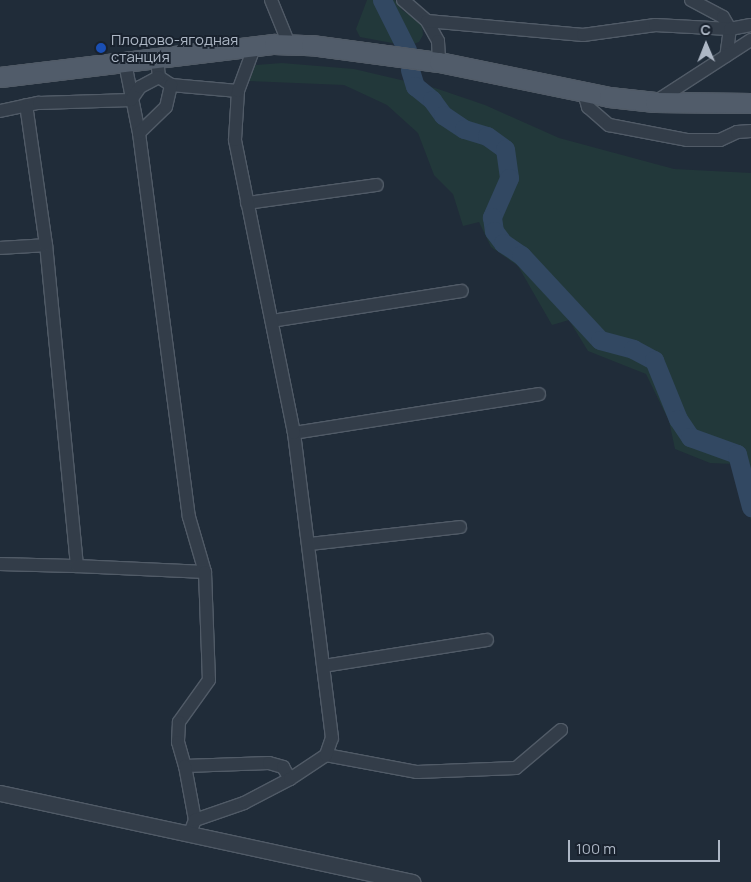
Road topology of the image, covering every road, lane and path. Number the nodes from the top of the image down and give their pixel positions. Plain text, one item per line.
1 (272, 0) edge
2 (403, 0) edge
3 (691, 0) edge
4 (427, 21) junction
5 (751, 26) edge
6 (730, 29) junction
7 (751, 40) edge
8 (289, 44) junction
9 (255, 45) junction
10 (726, 56) junction
11 (125, 62) junction
12 (439, 62) junction
13 (158, 68) junction
14 (0, 77) edge
15 (171, 84) junction
16 (238, 91) junction
17 (584, 93) junction
18 (131, 100) junction
19 (654, 102) junction
20 (751, 103) edge
21 (26, 106) junction
22 (0, 111) edge
23 (751, 131) edge
24 (140, 133) junction
25 (377, 185) dead end
26 (247, 203) junction
27 (46, 245) junction
28 (0, 248) edge
29 (462, 291) dead end
30 (272, 321) junction
31 (539, 394) dead end
32 (294, 433) junction
33 (460, 527) dead end
34 (309, 544) junction
35 (0, 564) edge
36 (77, 566) junction
37 (205, 572) junction
38 (488, 640) dead end
39 (324, 666) junction
40 (561, 730) dead end
41 (326, 755) junction
42 (185, 766) junction
43 (290, 779) junction
44 (0, 793) edge
45 (192, 827) junction
46 (412, 882) edge

1 - 8 street
2 - 4 street
3 - 6 street
4 - 6 street
4 - 12 street
5 - 6 street
6 - 10 street
7 - 10 street
8 - 9 main road
8 - 12 main road
9 - 13 main road
9 - 16 street
10 - 19 street
11 - 13 main road
11 - 14 main road
11 - 18 street
12 - 17 main road
13 - 15 street
13 - 18 street
15 - 16 street
15 - 24 street
16 - 26 street
17 - 19 main road
17 - 23 street
18 - 21 street
18 - 24 street
19 - 20 main road
21 - 22 street
21 - 27 street
24 - 37 street
25 - 26 street
26 - 30 street
27 - 28 street
27 - 36 street
29 - 30 street
30 - 32 street
31 - 32 street
32 - 34 street
33 - 34 street
34 - 39 street
35 - 36 street
36 - 37 street
37 - 42 street
38 - 39 street
39 - 41 street
40 - 41 street
41 - 43 street
42 - 43 street
42 - 45 street
43 - 45 street
44 - 45 street
45 - 46 street

